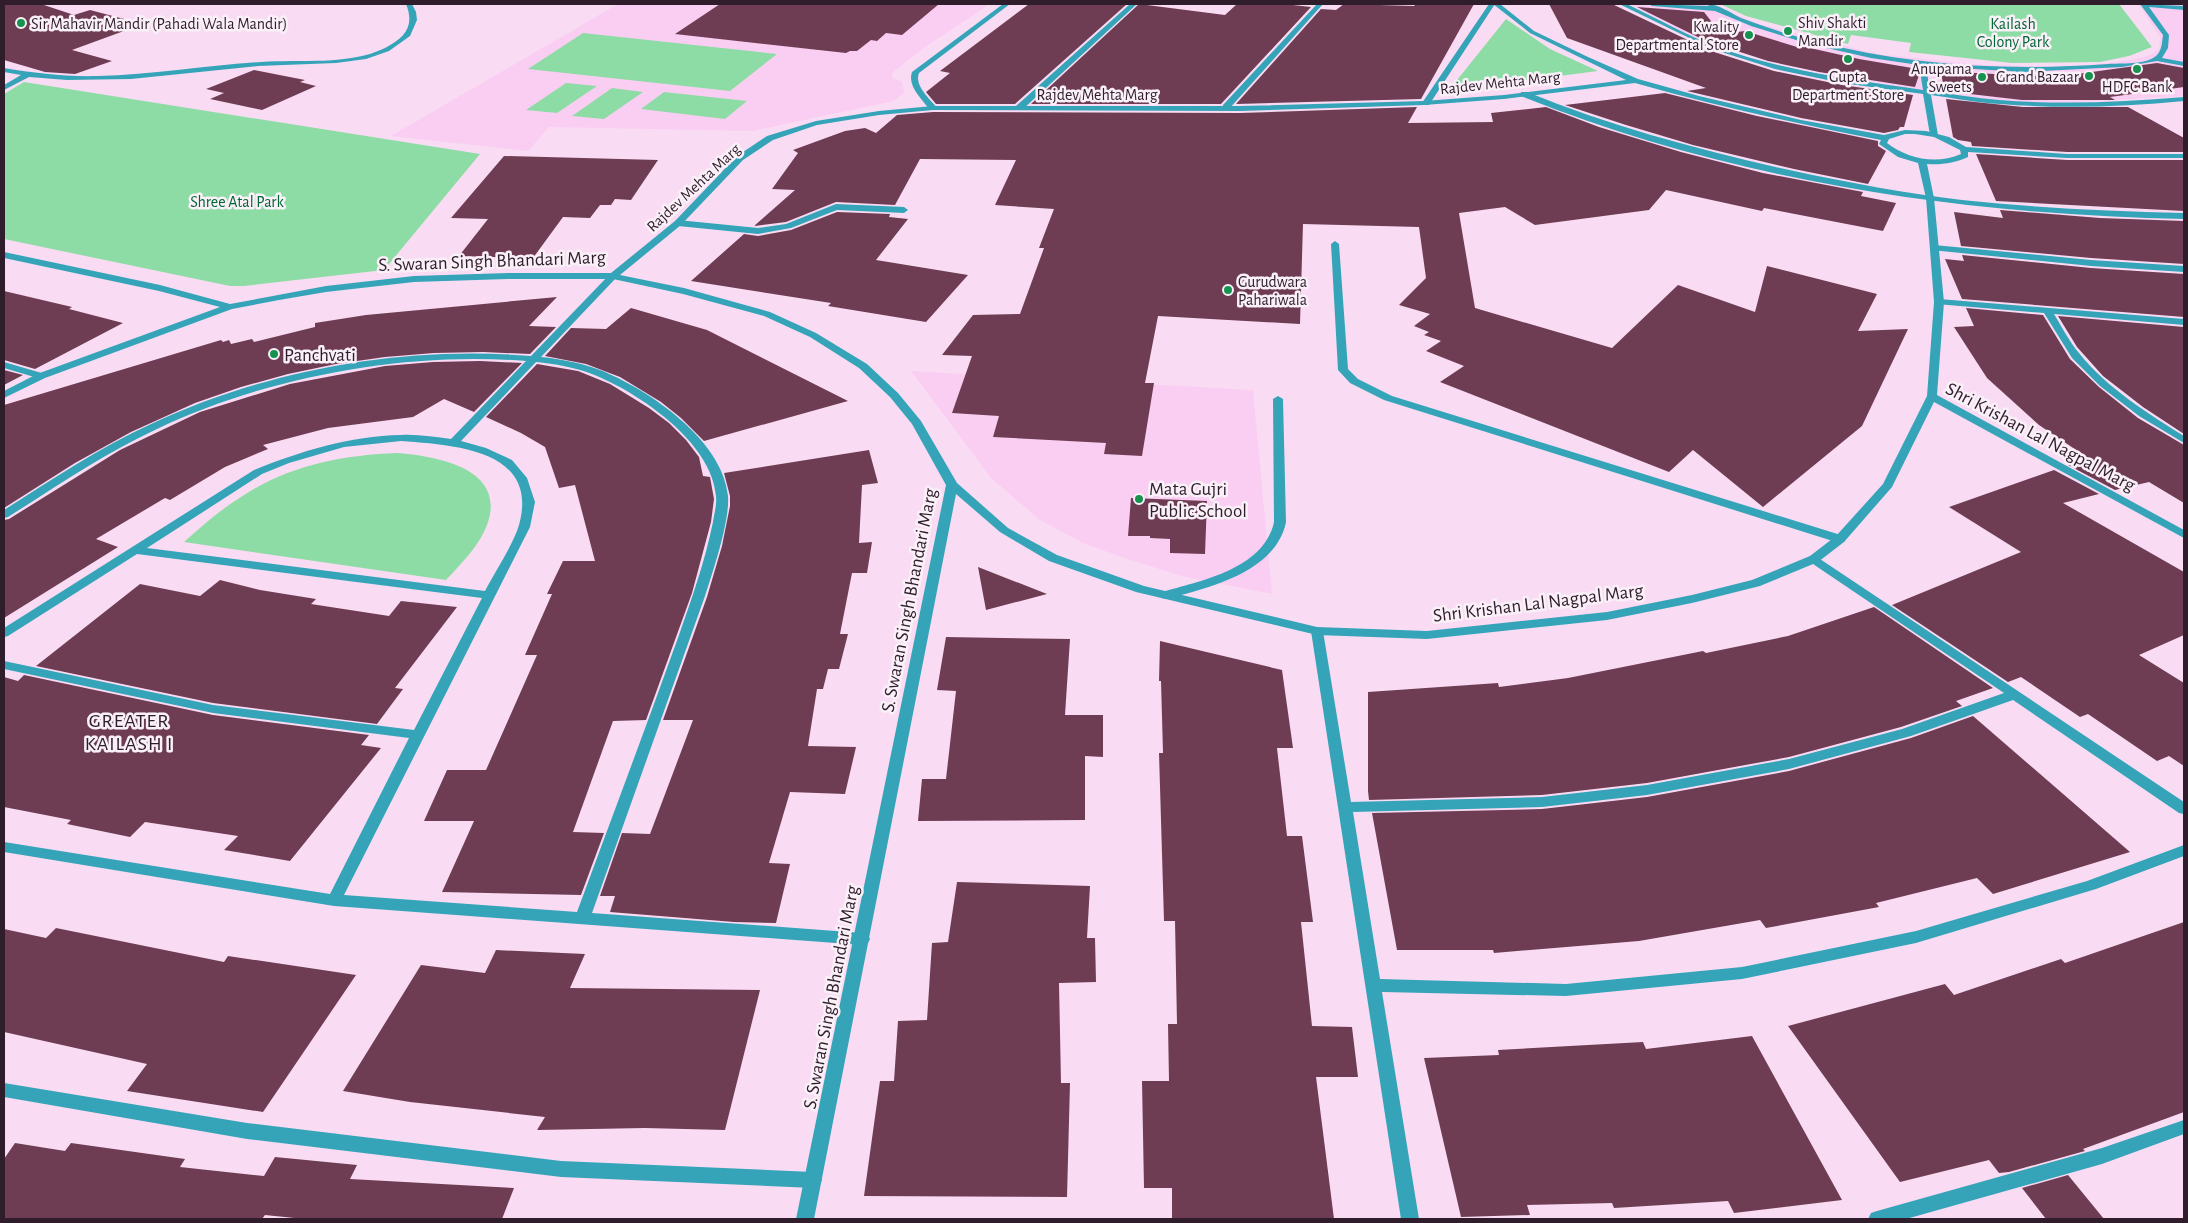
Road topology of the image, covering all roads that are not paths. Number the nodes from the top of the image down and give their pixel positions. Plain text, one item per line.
1 (409, 4) edge
2 (1007, 4) edge
3 (1134, 4) edge
4 (1320, 4) edge
5 (1492, 4) edge
6 (1496, 4) edge
7 (1622, 4) edge
8 (1652, 4) edge
9 (2144, 4) edge
10 (1713, 6) edge
11 (2184, 8) edge
12 (2156, 59) junction
13 (1922, 63) junction
14 (2184, 64) edge
15 (4, 70) edge
16 (27, 75) junction
17 (1635, 81) junction
18 (4, 88) edge
19 (1524, 94) junction
20 (1928, 94) junction
21 (2184, 99) edge
22 (1426, 103) junction
23 (1226, 107) junction
24 (933, 108) junction
25 (1020, 108) junction
26 (1934, 135) junction
27 (1885, 138) junction
28 (1964, 148) junction
29 (2184, 156) edge
30 (1922, 161) junction
31 (1930, 198) junction
32 (904, 210) dead end
33 (2184, 216) edge
34 (678, 223) junction
35 (1334, 244) dead end
36 (1934, 248) junction
37 (4, 255) edge
38 (2184, 269) edge
39 (614, 276) junction
40 (1939, 302) junction
41 (230, 307) junction
42 (2048, 312) junction
43 (2184, 322) edge
44 (536, 359) junction
45 (4, 365) edge
46 (41, 376) junction
47 (4, 396) edge
48 (1932, 396) junction
49 (1278, 398) dead end
50 (2184, 440) edge
51 (454, 442) junction
52 (952, 485) junction
53 (4, 515) edge
54 (2184, 535) edge
55 (1840, 538) junction
56 (135, 550) junction
57 (1814, 559) junction
58 (490, 595) junction
59 (1166, 595) junction
60 (1317, 631) junction
61 (4, 633) edge
62 (4, 665) edge
63 (2015, 694) junction
64 (419, 735) junction
65 (1345, 807) junction
66 (2184, 809) edge
67 (4, 847) edge
68 (2184, 850) edge
69 (334, 900) junction
70 (582, 920) junction
71 (862, 939) junction
72 (1373, 984) junction
73 (4, 1090) edge
74 (2184, 1127) edge
75 (813, 1180) junction
76 (805, 1219) edge
77 (1410, 1219) edge
78 (1878, 1219) edge

1 - 16 street
2 - 24 street
3 - 25 street
4 - 23 street
5 - 22 street
6 - 17 street
7 - 20 street
8 - 10 street
9 - 11 street
9 - 12 street
10 - 13 street
12 - 13 street
12 - 14 street
13 - 20 street
15 - 16 street
16 - 18 street
17 - 19 street, Rajdev Mehta Marg
17 - 27 street
19 - 22 street, Rajdev Mehta Marg
19 - 31 street
20 - 21 street
20 - 26 street
22 - 23 street, Rajdev Mehta Marg
23 - 25 street, Rajdev Mehta Marg
24 - 25 street, Rajdev Mehta Marg
24 - 34 street, Rajdev Mehta Marg
26 - 27 street
26 - 28 street
27 - 30 street
28 - 29 street
28 - 30 street
30 - 31 street
31 - 33 street
31 - 36 street
32 - 34 street
34 - 39 street, Rajdev Mehta Marg
35 - 55 street
36 - 38 street
36 - 40 street
37 - 41 street
39 - 41 street, S. Swaran Singh Bhandari Marg
39 - 44 street, Rajdev Mehta Marg
39 - 52 street, S. Swaran Singh Bhandari Marg
40 - 42 street
40 - 48 street
41 - 46 street, S. Swaran Singh Bhandari Marg
42 - 43 street
42 - 50 street
44 - 51 street, Rajdev Mehta Marg
44 - 53 street
44 - 70 street
45 - 46 street
46 - 47 street, S. Swaran Singh Bhandari Marg
48 - 54 street, Shri Krishan Lal Nagpal Marg
48 - 55 street, Shri Krishan Lal Nagpal Marg
49 - 59 street
51 - 56 street
51 - 58 street
52 - 59 street, Shri Krishan Lal Nagpal Marg
52 - 71 street, S. Swaran Singh Bhandari Marg
55 - 57 street, Shri Krishan Lal Nagpal Marg
56 - 58 street
56 - 61 street
57 - 60 street, Shri Krishan Lal Nagpal Marg
57 - 63 street
58 - 64 street
59 - 60 street, Shri Krishan Lal Nagpal Marg
60 - 65 street
62 - 64 street
63 - 65 street
63 - 66 street
64 - 69 street
65 - 72 street
67 - 69 street
68 - 72 street
69 - 70 street
70 - 71 street
71 - 75 street, S. Swaran Singh Bhandari Marg
72 - 77 street
73 - 75 street
74 - 78 street
75 - 76 street, S. Swaran Singh Bhandari Marg

